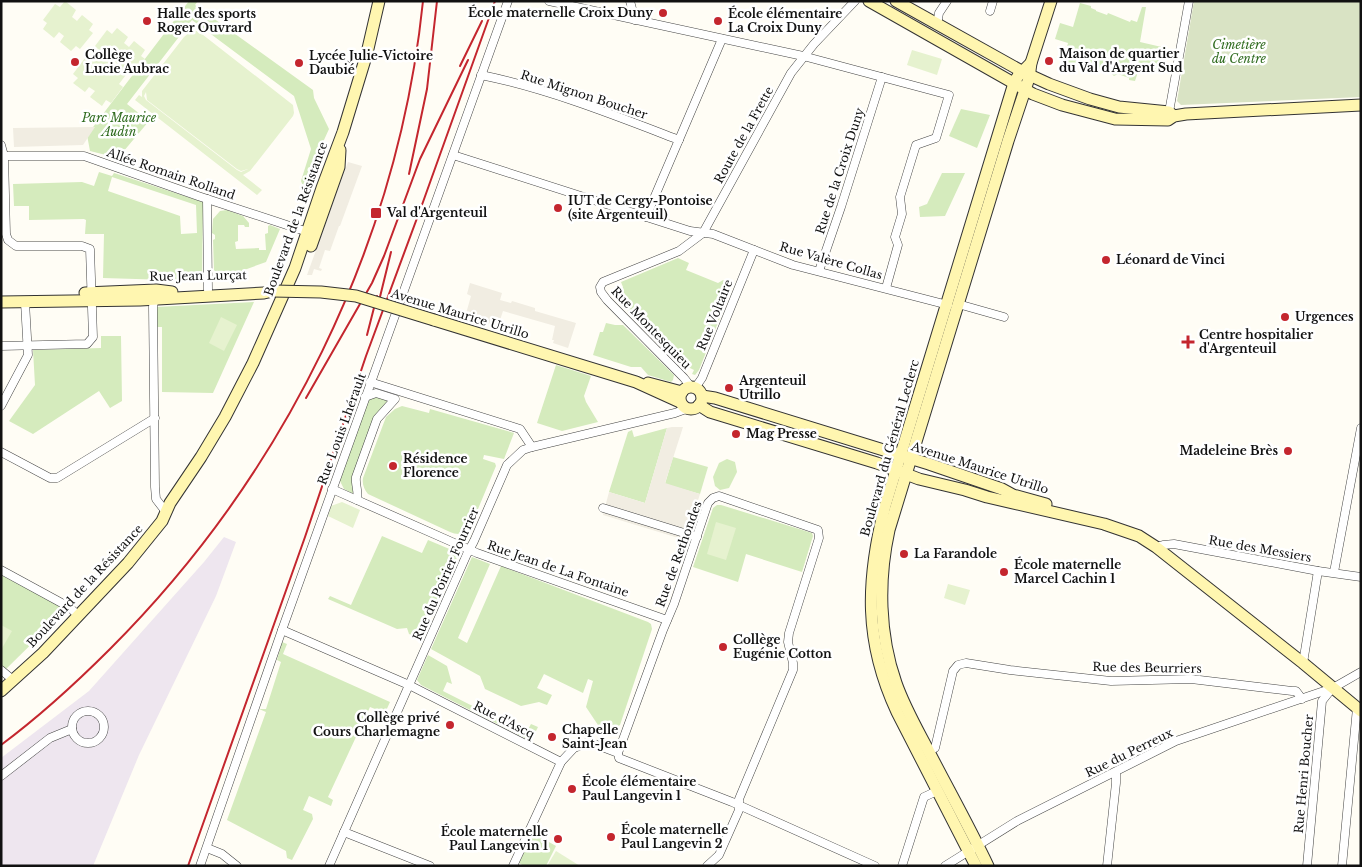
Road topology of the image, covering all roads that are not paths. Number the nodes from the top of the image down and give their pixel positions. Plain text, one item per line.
1 (379, 1) edge
2 (508, 1) edge
3 (549, 1) edge
4 (630, 1) edge
5 (855, 1) edge
6 (869, 1) edge
7 (896, 1) edge
8 (947, 1) edge
9 (993, 1) edge
10 (1051, 1) edge
11 (1189, 1) edge
12 (990, 11) dead end
13 (634, 20) junction
14 (937, 25) junction
15 (722, 39) junction
16 (803, 56) junction
17 (1021, 71) junction
18 (481, 75) junction
19 (882, 77) junction
20 (1014, 83) junction
21 (1025, 89) junction
22 (1361, 106) edge
23 (1119, 107) junction
24 (1171, 114) junction
25 (1115, 119) junction
26 (679, 140) junction
27 (340, 141) junction
28 (1, 145) edge
29 (453, 155) junction
30 (4, 156) junction
31 (207, 199) junction
32 (646, 217) junction
33 (308, 232) junction
34 (703, 233) junction
35 (754, 250) junction
36 (819, 271) junction
37 (603, 282) joint
38 (886, 288) junction
39 (208, 290) junction
40 (273, 291) junction
41 (1, 294) edge
42 (155, 294) junction
43 (92, 296) junction
44 (1, 302) edge
45 (25, 302) junction
46 (953, 305) junction
47 (278, 307) junction
48 (1004, 317) dead end
49 (28, 345) junction
50 (1, 346) edge
51 (370, 384) junction
52 (376, 393) junction
53 (365, 397) junction
54 (691, 397) junction
55 (1, 406) edge
56 (155, 418) junction
57 (1361, 428) edge
58 (532, 447) junction
59 (1, 452) edge
60 (906, 457) junction
61 (1358, 458) edge
62 (901, 472) junction
63 (332, 488) junction
64 (357, 500) junction
65 (603, 508) dead end
66 (166, 512) junction
67 (1104, 524) junction
68 (697, 537) junction
69 (1156, 547) junction
70 (470, 550) junction
71 (1, 570) edge
72 (1318, 570) junction
73 (1334, 572) junction
74 (1361, 577) edge
75 (79, 616) junction
76 (667, 620) junction
77 (282, 630) junction
78 (1303, 663) junction
79 (1, 670) edge
80 (1361, 672) edge
81 (13, 680) junction
82 (409, 685) junction
83 (1333, 688) junction
84 (1, 691) edge
85 (1302, 699) junction
86 (1359, 710) edge
87 (72, 729) junction
88 (929, 752) junction
89 (618, 753) junction
90 (561, 762) junction
91 (1116, 772) junction
92 (1, 776) edge
93 (937, 791) junction
94 (739, 804) junction
95 (344, 832) junction
96 (207, 848) junction
97 (974, 849) junction
98 (200, 866) edge
99 (237, 866) edge
100 (329, 866) edge
101 (430, 866) edge
102 (513, 866) edge
103 (707, 866) edge
104 (875, 866) edge
105 (902, 866) edge
106 (945, 866) edge
107 (976, 866) edge
108 (988, 866) edge
109 (1107, 866) edge
110 (1307, 866) edge
111 (1342, 866) edge

1 - 27 street, Boulevard de la Résistance
2 - 18 street, Rue Louis Lhérault
3 - 13 street
4 - 13 street
5 - 16 street, Route de la Frette
6 - 20 street
7 - 14 street
8 - 14 street
9 - 12 street
10 - 17 street, Boulevard du Général Leclerc
11 - 24 street
13 - 15 street
14 - 17 street
15 - 16 street
15 - 26 street
16 - 19 street
16 - 34 street, Route de la Frette
17 - 20 street, Boulevard du Général Leclerc
17 - 21 street, Boulevard du Général Leclerc
17 - 23 street
18 - 26 street, Rue Mignon Boucher
18 - 29 street, Rue Louis Lhérault
19 - 36 street, Rue de la Croix Duny
19 - 38 street
20 - 21 street
20 - 46 street, Boulevard du Général Leclerc
21 - 25 street
21 - 46 street, Boulevard du Général Leclerc
22 - 24 street
23 - 24 street
23 - 25 street
24 - 25 street
26 - 32 street
27 - 33 street, Boulevard de la Résistance
27 - 47 street, Boulevard de la Résistance
28 - 30 street
29 - 32 street, Rue Valère Collas
29 - 51 street, Rue Louis Lhérault
30 - 31 street, Allée Romain Rolland
30 - 43 street
31 - 33 street, Allée Romain Rolland
31 - 39 street
32 - 34 street, Rue Valère Collas
33 - 47 street, Boulevard de la Résistance
34 - 35 street, Rue Valère Collas
34 - 37 street, Route de la Frette
35 - 36 street, Rue Valère Collas
35 - 54 street, Rue Voltaire
36 - 38 street, Rue Valère Collas
37 - 54 street, Rue Montesquieu
38 - 46 street, Rue Valère Collas
39 - 40 street, Rue Jean Lurçat
39 - 42 street, Rue Jean Lurçat
40 - 42 street, Rue Jean Lurçat
40 - 54 street, Avenue Maurice Utrillo, bridge
41 - 43 street, Rue Jean Lurçat
42 - 43 street, Rue Jean Lurçat
42 - 56 street
43 - 45 street, Rue Jean Lurçat
43 - 49 street
44 - 45 street, Rue Jean Lurçat
45 - 49 street
46 - 48 street, Rue Valère Collas
46 - 60 street, Boulevard du Général Leclerc
47 - 66 street, Boulevard de la Résistance
49 - 50 street
49 - 55 street
51 - 52 street
51 - 53 street, Rue Louis Lhérault
51 - 58 street
52 - 53 street
52 - 64 street
53 - 63 street, Rue Louis Lhérault
54 - 58 street, Rue du Poirier Fourrier
54 - 60 street, Avenue Maurice Utrillo
54 - 62 street, Avenue Maurice Utrillo
56 - 59 street
56 - 66 street
57 - 61 street
58 - 70 street, Rue du Poirier Fourrier
60 - 62 street, Boulevard du Général Leclerc
60 - 67 street, Avenue Maurice Utrillo
61 - 73 street
62 - 67 street, Avenue Maurice Utrillo
62 - 88 street, Boulevard du Général Leclerc
62 - 93 street, Boulevard du Général Leclerc
63 - 64 street, Rue Jean de La Fontaine
63 - 77 street, Rue Louis Lhérault
64 - 70 street, Rue Jean de La Fontaine
65 - 68 street
66 - 75 street, Boulevard de la Résistance
67 - 69 street, Avenue Maurice Utrillo
68 - 76 street, Rue de Rethondes
68 - 94 street, Rue de Rethondes
69 - 72 street, Rue des Messiers
69 - 78 street, Avenue Maurice Utrillo
70 - 76 street, Rue Jean de La Fontaine
70 - 82 street, Rue du Poirier Fourrier
71 - 75 street
72 - 73 street, Rue des Messiers
72 - 78 street
73 - 74 street, Rue des Messiers
75 - 81 street, Boulevard de la Résistance
76 - 89 street, Rue de Rethondes
77 - 82 street, Rue d'Ascq
77 - 96 street, Rue Louis Lhérault
78 - 83 street, Avenue Maurice Utrillo
79 - 81 street
80 - 83 street, Rue du Perreux
81 - 84 street, Boulevard de la Résistance
82 - 90 street, Rue d'Ascq
82 - 95 street, Rue du Poirier Fourrier
83 - 85 street, Rue du Perreux
83 - 86 street, Avenue Maurice Utrillo
83 - 110 street, Rue Henri Boucher
85 - 88 street, Rue des Beurriers
85 - 91 street, Rue du Perreux
86 - 111 street
87 - 87 street
87 - 92 street
88 - 97 street, Boulevard du Général Leclerc
89 - 90 street
89 - 94 street
90 - 102 street
91 - 97 street, Rue du Perreux
91 - 109 street
93 - 97 street, Boulevard du Général Leclerc
93 - 105 street
94 - 103 street, Rue de Rethondes
94 - 104 street
95 - 100 street, Rue du Poirier Fourrier
95 - 101 street
96 - 98 street, Rue Louis Lhérault
96 - 99 street
97 - 106 street, Rue du Perreux
97 - 107 street, Boulevard du Général Leclerc
97 - 108 street, Boulevard du Général Leclerc

